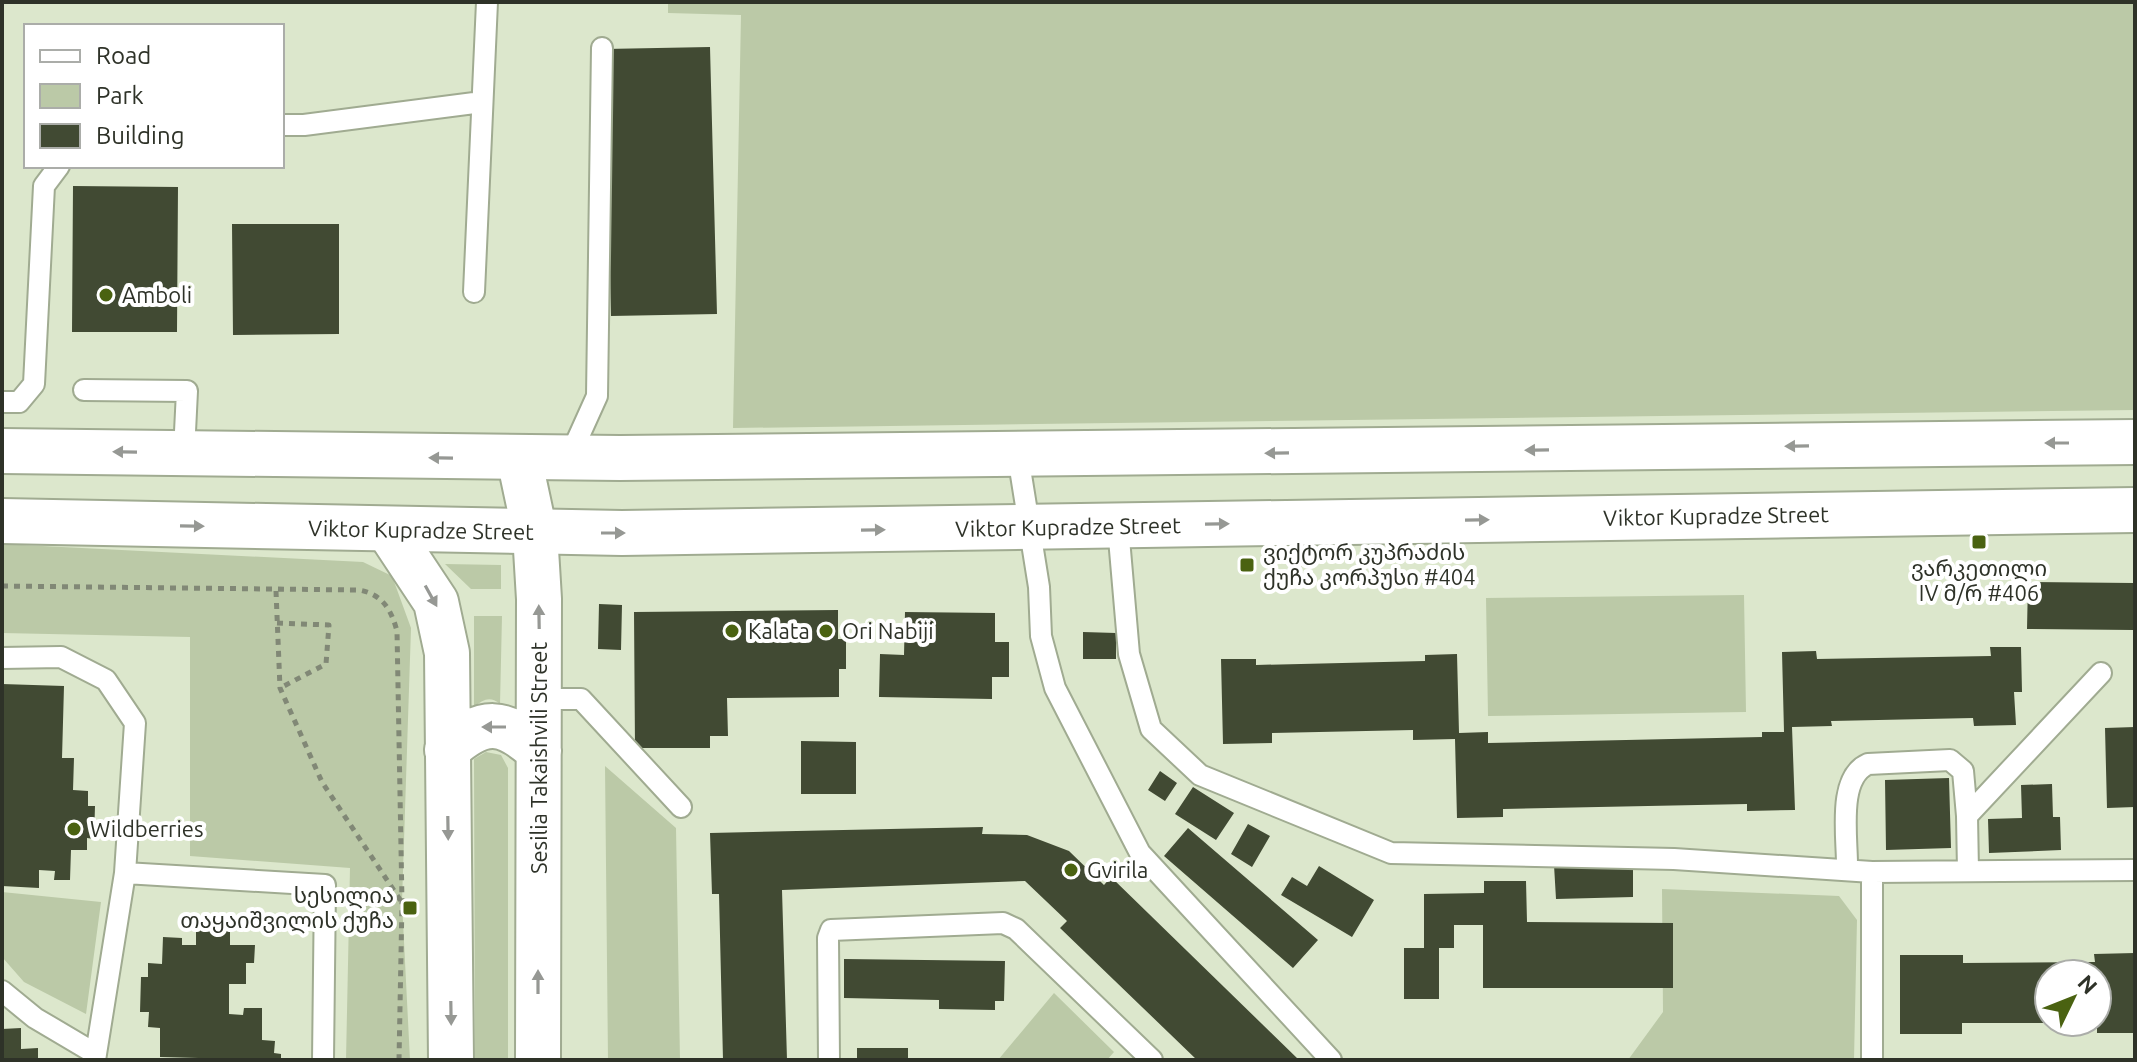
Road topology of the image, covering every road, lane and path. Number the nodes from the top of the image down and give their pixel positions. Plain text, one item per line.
1 (487, 2) edge
2 (602, 48) dead end
3 (482, 102) junction
4 (284, 125) edge
5 (58, 168) edge
6 (474, 292) dead end
7 (84, 390) dead end
8 (2, 402) edge
9 (2135, 442) edge
10 (2, 451) edge
11 (184, 452) junction
12 (1018, 456) junction
13 (519, 458) junction
14 (569, 458) junction
15 (2135, 510) edge
16 (2065, 511) junction
17 (2, 521) edge
18 (1118, 527) junction
19 (1030, 528) junction
20 (2135, 528) edge
21 (389, 531) junction
22 (535, 533) junction
23 (2, 586) edge
24 (276, 591) junction
25 (277, 623) junction
26 (2, 658) edge
27 (2101, 673) dead end
28 (280, 688) junction
29 (539, 699) junction
30 (447, 750) junction
31 (539, 751) junction
32 (681, 807) dead end
33 (1967, 816) junction
34 (1847, 870) junction
35 (2135, 870) edge
36 (1968, 871) junction
37 (1872, 872) junction
38 (125, 873) junction
39 (402, 902) junction
40 (2, 991) edge
41 (95, 1057) edge
42 (323, 1060) edge
43 (399, 1060) edge
44 (451, 1060) edge
45 (538, 1060) edge
46 (829, 1060) edge
47 (1152, 1060) edge
48 (1331, 1060) edge
49 (1872, 1060) edge

1 - 3 lane
2 - 14 lane
3 - 4 lane
3 - 6 lane
5 - 8 lane
7 - 11 lane
9 -> 12 main road
11 -> 10 main road
13 -> 11 main road
12 - 14 main road
12 - 19 lane
13 - 14 main road
13 - 22 main road, Sesilia Takaishvili Street
15 - 16 main road, Viktor Kupradze Street
18 -> 16 main road, Viktor Kupradze Street
16 - 20 main road
17 -> 21 main road, Viktor Kupradze Street
18 - 19 main road, Viktor Kupradze Street
18 - 34 lane
22 -> 19 main road, Viktor Kupradze Street
19 - 48 lane
21 - 22 main road, Viktor Kupradze Street
21 -> 30 main road
29 -> 22 main road, Sesilia Takaishvili Street
23 - 24 path
24 - 25 path
24 - 39 path
25 - 28 path
25 - 28 path
26 - 38 lane
27 - 33 lane
28 - 39 path
29 - 31 main road, Sesilia Takaishvili Street
29 - 32 lane
31 -> 30 main road
30 -> 44 main road
45 -> 31 main road, Sesilia Takaishvili Street
33 - 34 lane
33 - 36 lane
34 - 37 lane
35 - 36 lane
36 - 37 lane
37 - 49 lane
38 - 41 lane
38 - 42 lane
39 - 43 path
40 - 41 lane
46 - 47 lane

